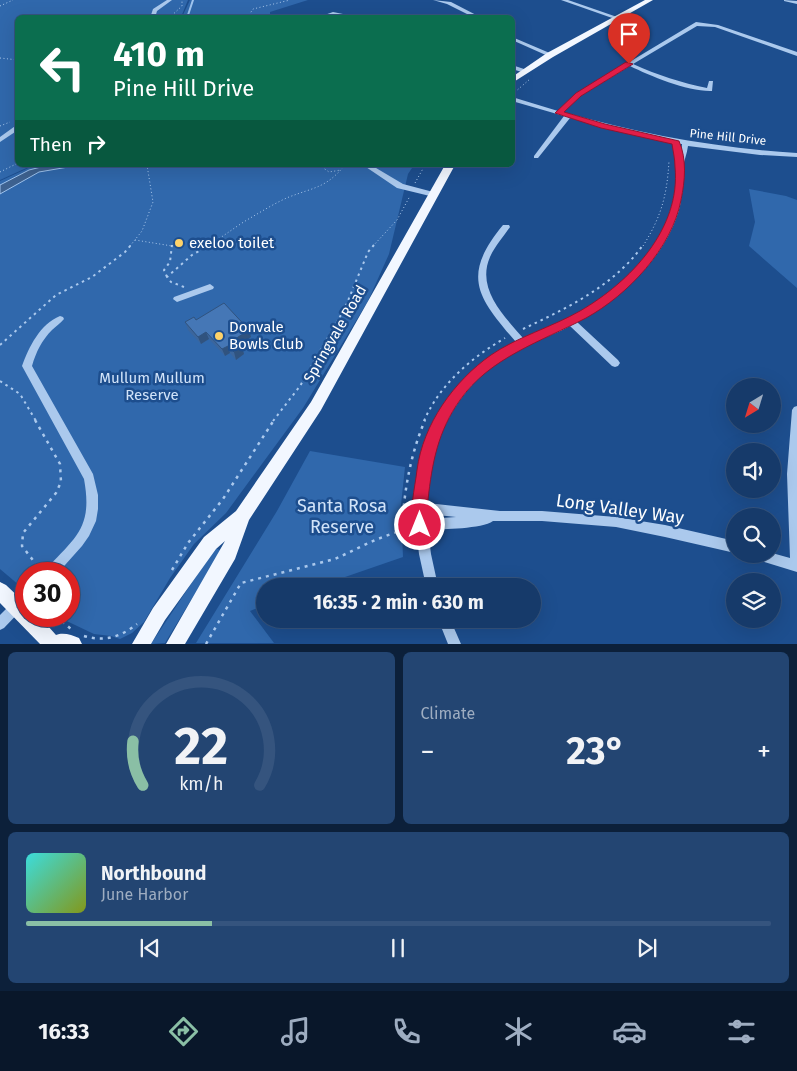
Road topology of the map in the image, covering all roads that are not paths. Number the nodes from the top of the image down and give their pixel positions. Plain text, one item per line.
1 (170, 0) edge
2 (435, 0) edge
3 (563, 0) edge
4 (650, 0) edge
5 (786, 0) edge
6 (797, 3) edge
7 (153, 15) edge
8 (474, 15) edge
9 (617, 18) junction
10 (515, 39) edge
11 (797, 54) edge
12 (550, 55) junction
13 (629, 64) junction
14 (515, 68) edge
15 (525, 71) junction
16 (515, 79) edge
17 (711, 82) dead end
18 (515, 100) edge
19 (559, 113) junction
20 (568, 116) junction
21 (15, 128) edge
22 (0, 140) edge
23 (676, 142) junction
24 (685, 144) junction
25 (797, 154) edge
26 (536, 157) dead end
27 (369, 167) edge
28 (449, 167) edge
29 (680, 167) junction
30 (434, 195) junction
31 (506, 227) dead end
32 (210, 288) dead end
33 (177, 299) dead end
34 (60, 318) dead end
35 (570, 321) junction
36 (522, 343) junction
37 (615, 364) dead end
38 (797, 410) edge
39 (420, 508) junction
40 (242, 516) junction
41 (500, 516) junction
42 (420, 525) junction
43 (726, 546) edge
44 (781, 561) edge
45 (59, 562) edge
46 (797, 566) edge
47 (430, 578) edge
48 (0, 591) edge
49 (15, 602) edge
50 (15, 615) edge
51 (0, 624) edge
52 (39, 627) edge
53 (448, 628) edge
54 (53, 644) edge
55 (73, 644) edge
56 (129, 644) edge
57 (140, 644) edge
58 (175, 644) edge
59 (455, 644) edge

1 - 7 street
2 - 8 street
3 - 9 street
4 - 9 main road
5 - 6 street
9 - 12 main road
10 - 12 street
11 - 13 street
12 - 15 main road
13 - 17 street
13 - 19 street
14 - 15 street
15 - 16 main road
18 - 19 street, Pine Hill Drive
19 - 20 street, Pine Hill Drive
20 - 23 street, Pine Hill Drive
20 - 26 street
21 - 22 street
23 - 24 street, Pine Hill Drive
23 - 29 street
24 - 25 street, Pine Hill Drive
24 - 29 street
27 - 30 street
28 - 30 main road, Springvale Road
29 - 35 street
30 - 40 main road, Springvale Road
31 - 36 street
32 - 33 street
34 - 45 street
35 - 36 street
35 - 37 street
36 - 39 street
38 - 46 street
39 - 41 street, Long Valley Way
39 - 42 street
40 - 57 main road, Springvale Road
40 - 58 main road, Springvale Road
41 - 42 street, Long Valley Way
41 - 43 street, Long Valley Way
42 - 47 street
44 - 46 street
48 - 49 main road
50 - 51 street
52 - 54 main road
53 - 59 street
54 - 55 main road
56 - 57 main road

